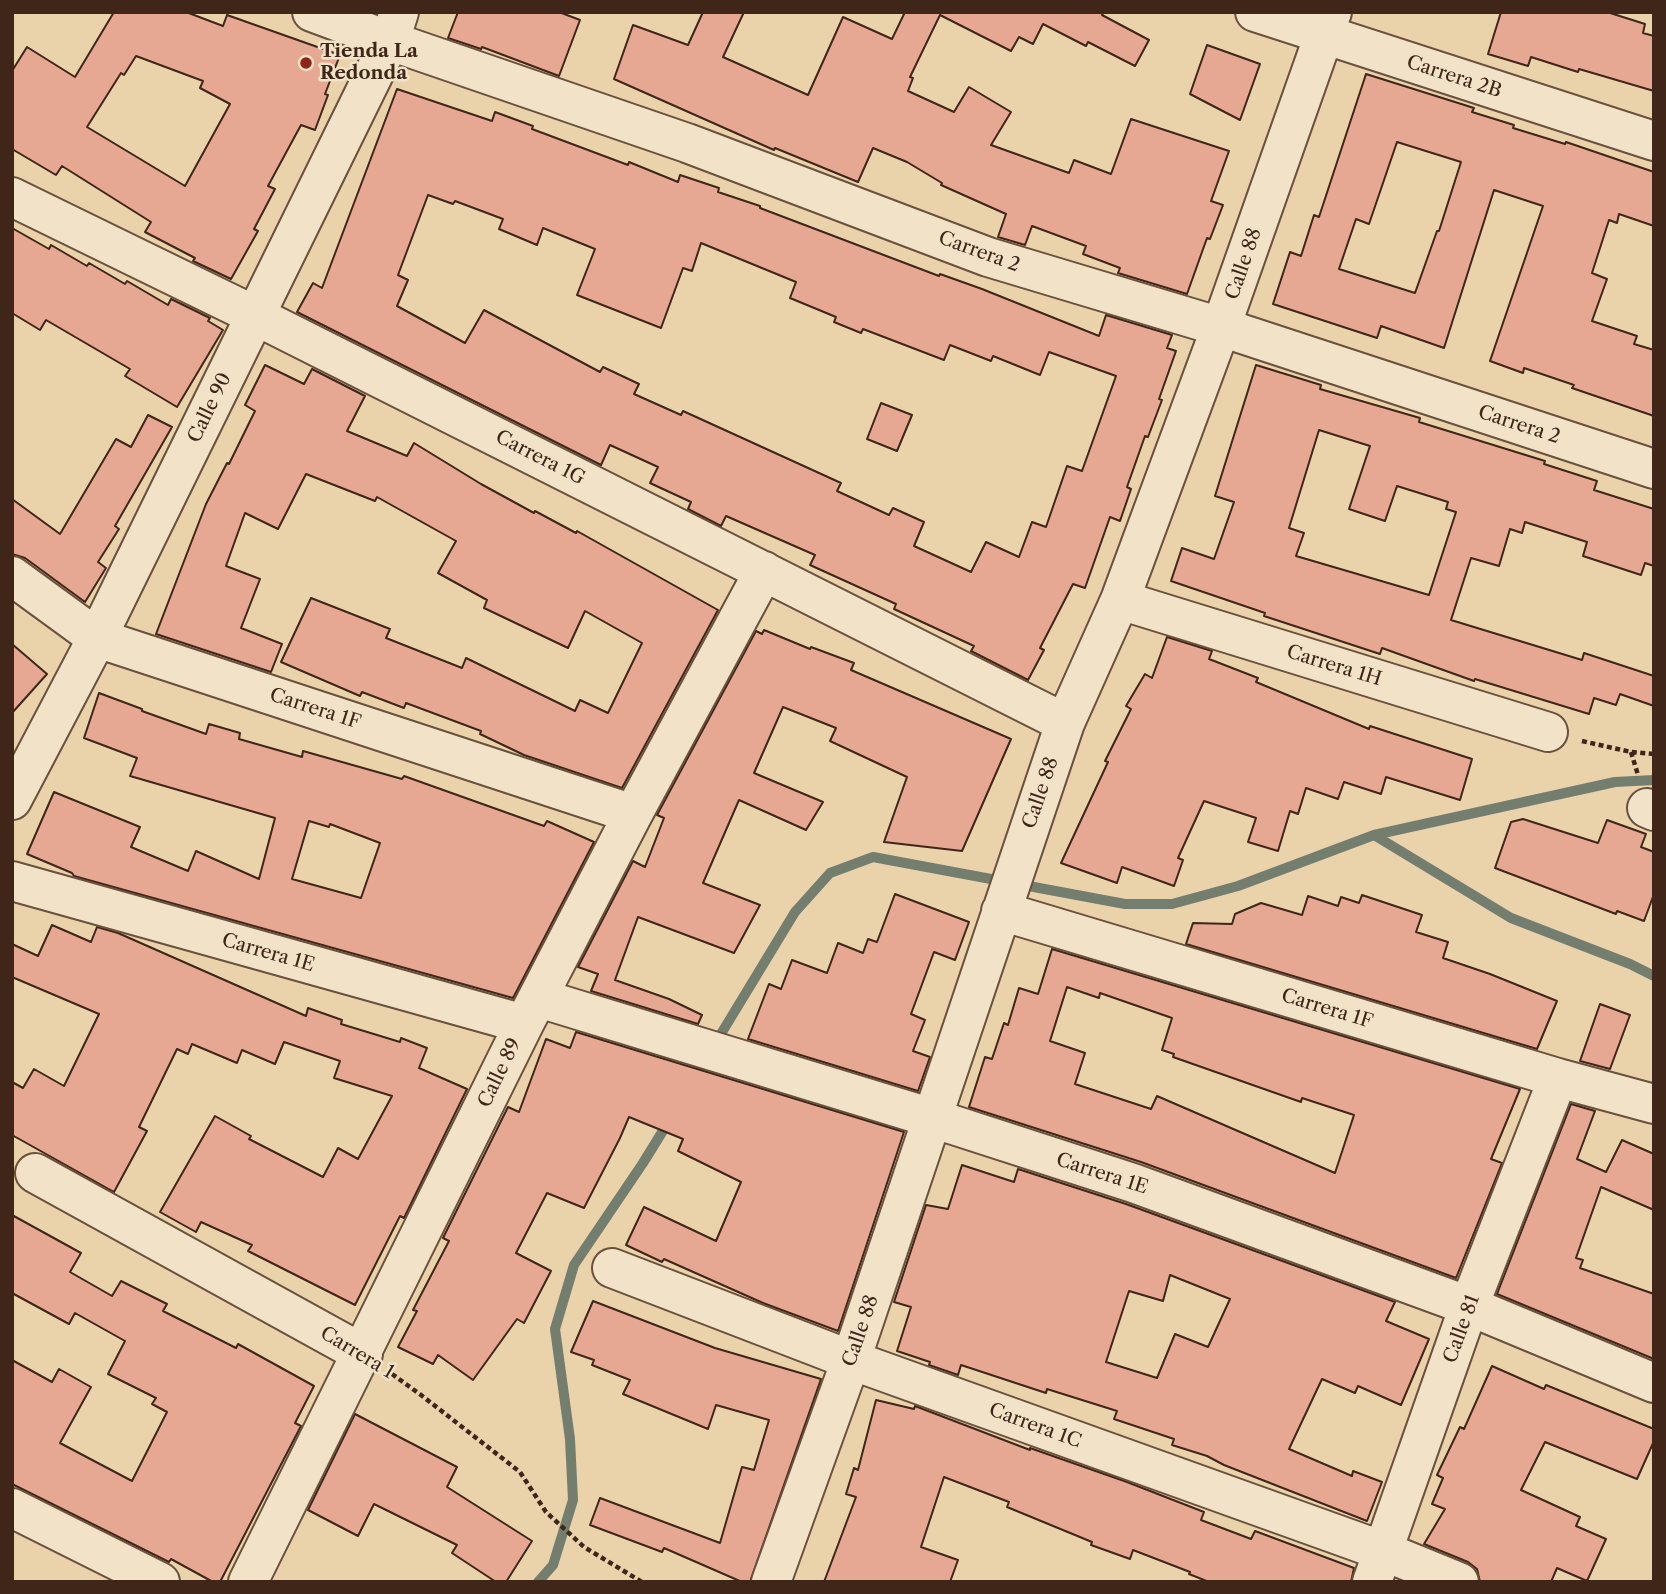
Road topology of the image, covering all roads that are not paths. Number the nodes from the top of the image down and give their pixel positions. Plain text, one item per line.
1 (312, 12) edge
2 (1255, 12) edge
3 (1328, 24) edge
4 (395, 27) edge
5 (1654, 141) edge
6 (12, 197) edge
7 (256, 316) junction
8 (1221, 327) junction
9 (1654, 469) edge
10 (764, 570) junction
11 (12, 576) edge
12 (1120, 600) junction
13 (97, 638) junction
14 (1065, 723) junction
15 (1548, 733) road end
16 (12, 800) edge
17 (633, 814) junction
18 (12, 881) edge
19 (1007, 892) junction
20 (531, 1011) junction
21 (1558, 1078) junction
22 (1654, 1104) edge
23 (932, 1118) junction
24 (35, 1172) dead end
25 (612, 1268) dead end
26 (1469, 1306) junction
27 (363, 1354) junction
28 (851, 1360) junction
29 (1654, 1383) edge
30 (12, 1508) edge
31 (1378, 1566) edge
32 (160, 1582) edge
33 (248, 1582) edge
34 (771, 1582) edge
35 (1459, 1582) edge

1 - 4 street, Carrera 2
2 - 3 street, Carrera 2B
3 - 5 street, Carrera 2B
3 - 8 street, Calle 88
4 - 7 street, Calle 90
4 - 8 street, Carrera 2
6 - 7 street, Carrera 1G
7 - 10 street, Carrera 1G
7 - 13 street, Calle 90
8 - 9 street, Carrera 2
8 - 12 street, Calle 88
10 - 14 street, Carrera 1G
10 - 17 street, Calle 89
11 - 13 street, Carrera 1F
12 - 14 street, Calle 88
12 - 15 street, Carrera 1H
13 - 16 street, Calle 90
13 - 17 street, Carrera 1F
14 - 19 street, Calle 88
17 - 20 street, Calle 89
18 - 20 street, Carrera 1E
19 - 21 street, Carrera 1F
19 - 23 street, Calle 88
20 - 23 street, Carrera 1E
20 - 27 street, Calle 89
21 - 22 street, Carrera 1F
21 - 26 street, Calle 81
23 - 26 street, Carrera 1E
23 - 28 street, Calle 88
24 - 27 street, Carrera 1
25 - 28 street, Carrera 1C
26 - 29 street, Carrera 1E
26 - 31 street, Calle 81
27 - 33 street, Calle 89
28 - 31 street, Carrera 1C
28 - 34 street, Calle 88
30 - 32 street
31 - 35 street, Carrera 1C

